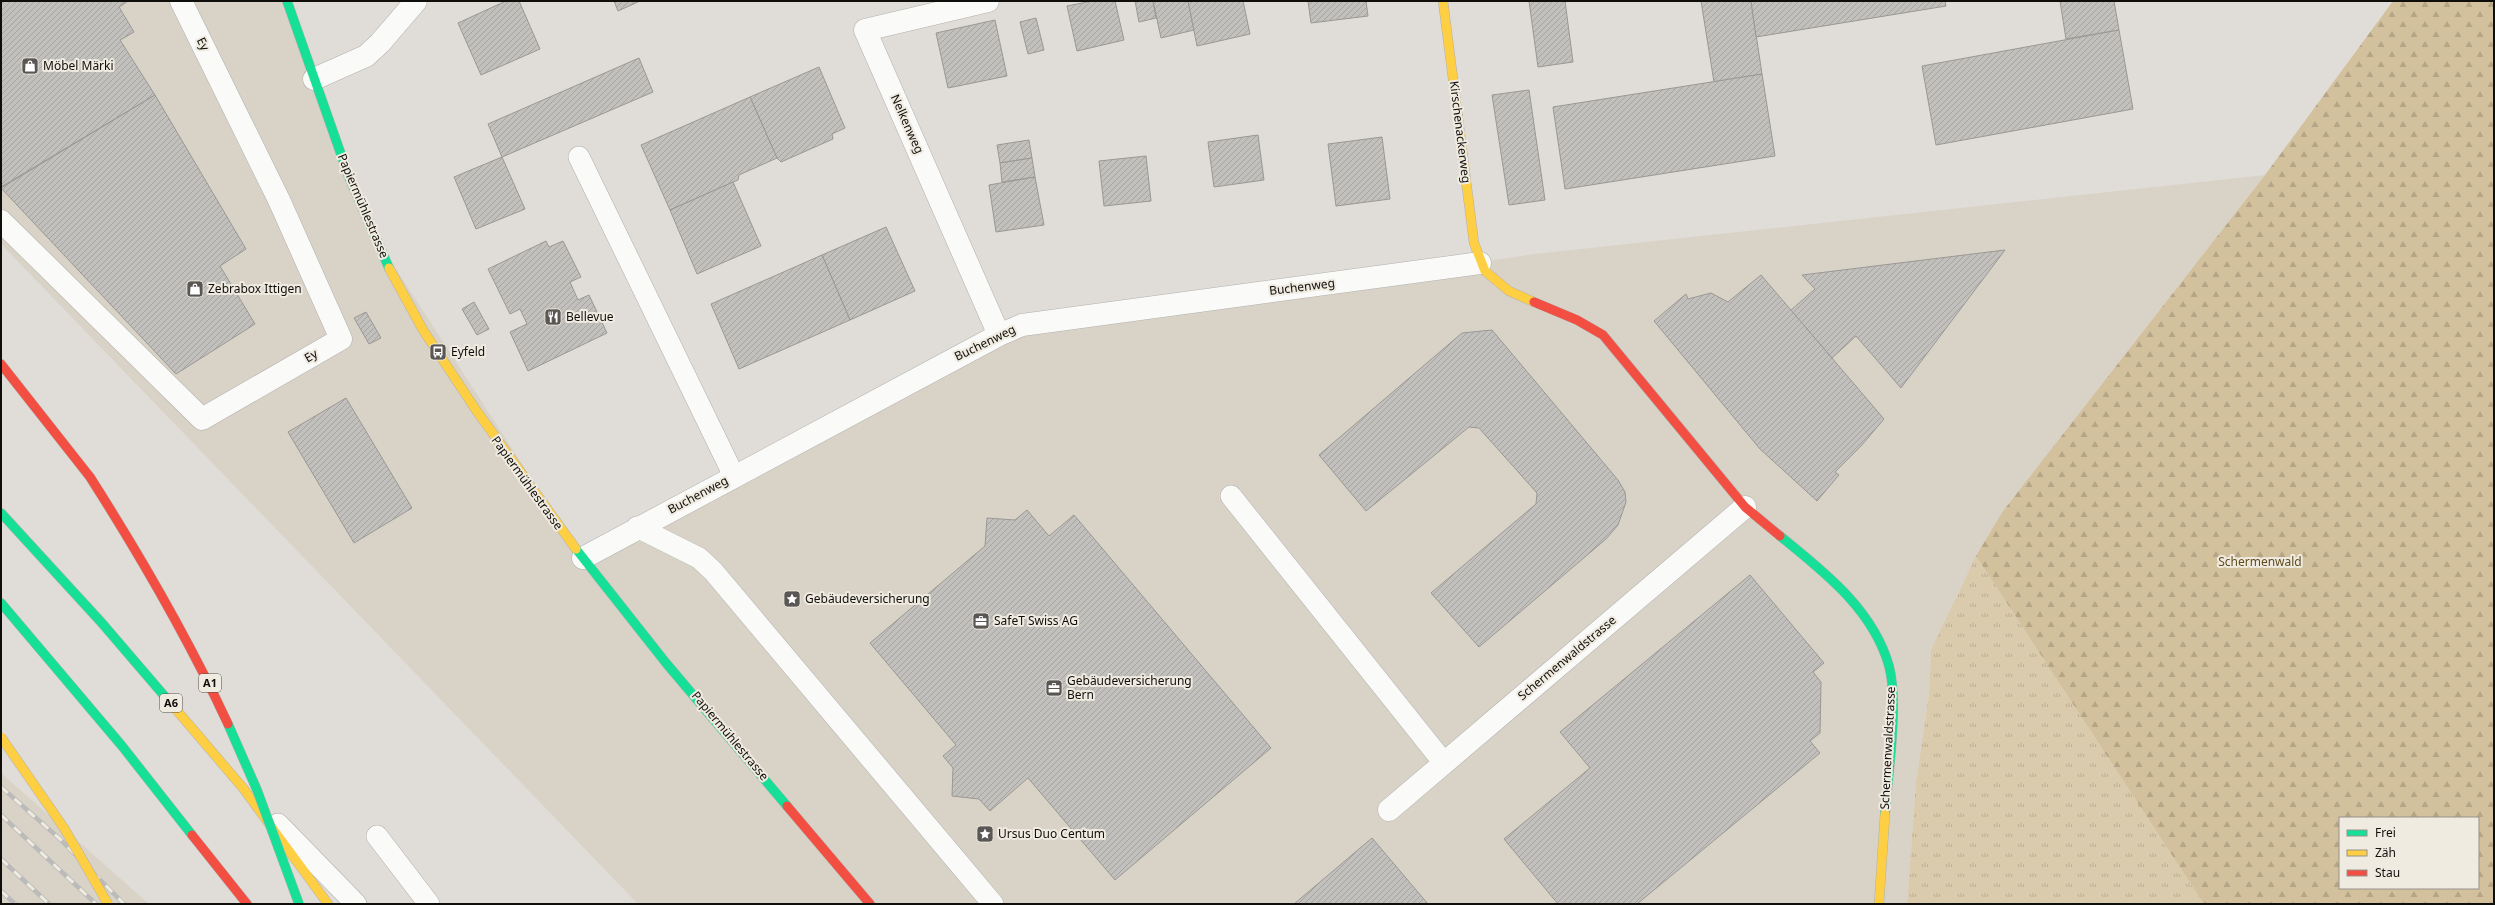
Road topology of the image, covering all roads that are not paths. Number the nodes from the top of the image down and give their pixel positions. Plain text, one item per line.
1 (181, 1) edge
2 (286, 1) edge
3 (416, 1) edge
4 (988, 1) edge
5 (1443, 1) edge
6 (314, 79) junction
7 (579, 157) dead end
8 (1, 221) edge
9 (1480, 263) junction
10 (999, 335) junction
11 (1, 364) edge
12 (734, 476) junction
13 (1231, 496) dead end
14 (1745, 507) junction
15 (1, 513) edge
16 (637, 527) junction
17 (583, 558) junction
18 (1, 603) edge
19 (1, 737) edge
20 (1444, 763) junction
21 (243, 788) junction
22 (1389, 810) dead end
23 (377, 836) dead end
24 (108, 904) edge
25 (246, 904) edge
26 (299, 904) edge
27 (328, 904) edge
28 (356, 904) edge
29 (429, 904) edge
30 (870, 904) edge
31 (993, 904) edge
32 (1879, 904) edge

1 - 8 street, Ey
2 - 6 main road, Papiermühlestrasse
3 - 6 street
4 - 10 street, Nelkenweg
5 - 9 main road, Kirschenackerweg
6 - 17 main road, Papiermühlestrasse
7 - 12 lane
9 - 10 street, Buchenweg
9 - 14 main road, Schermenwaldstrasse
10 - 12 street, Buchenweg
11 - 26 main road, A1, bridge
12 - 16 street, Buchenweg
13 - 20 lane
14 - 20 street, Schermenwaldstrasse
14 - 32 main road, Schermenwaldstrasse
15 - 21 main road, A6
16 - 17 street, Buchenweg
16 - 31 lane
17 - 30 main road, Papiermühlestrasse
18 - 25 main road
19 - 24 main road, bridge
20 - 22 street, Schermenwaldstrasse
21 - 27 main road, A6
21 - 28 lane
23 - 29 lane

